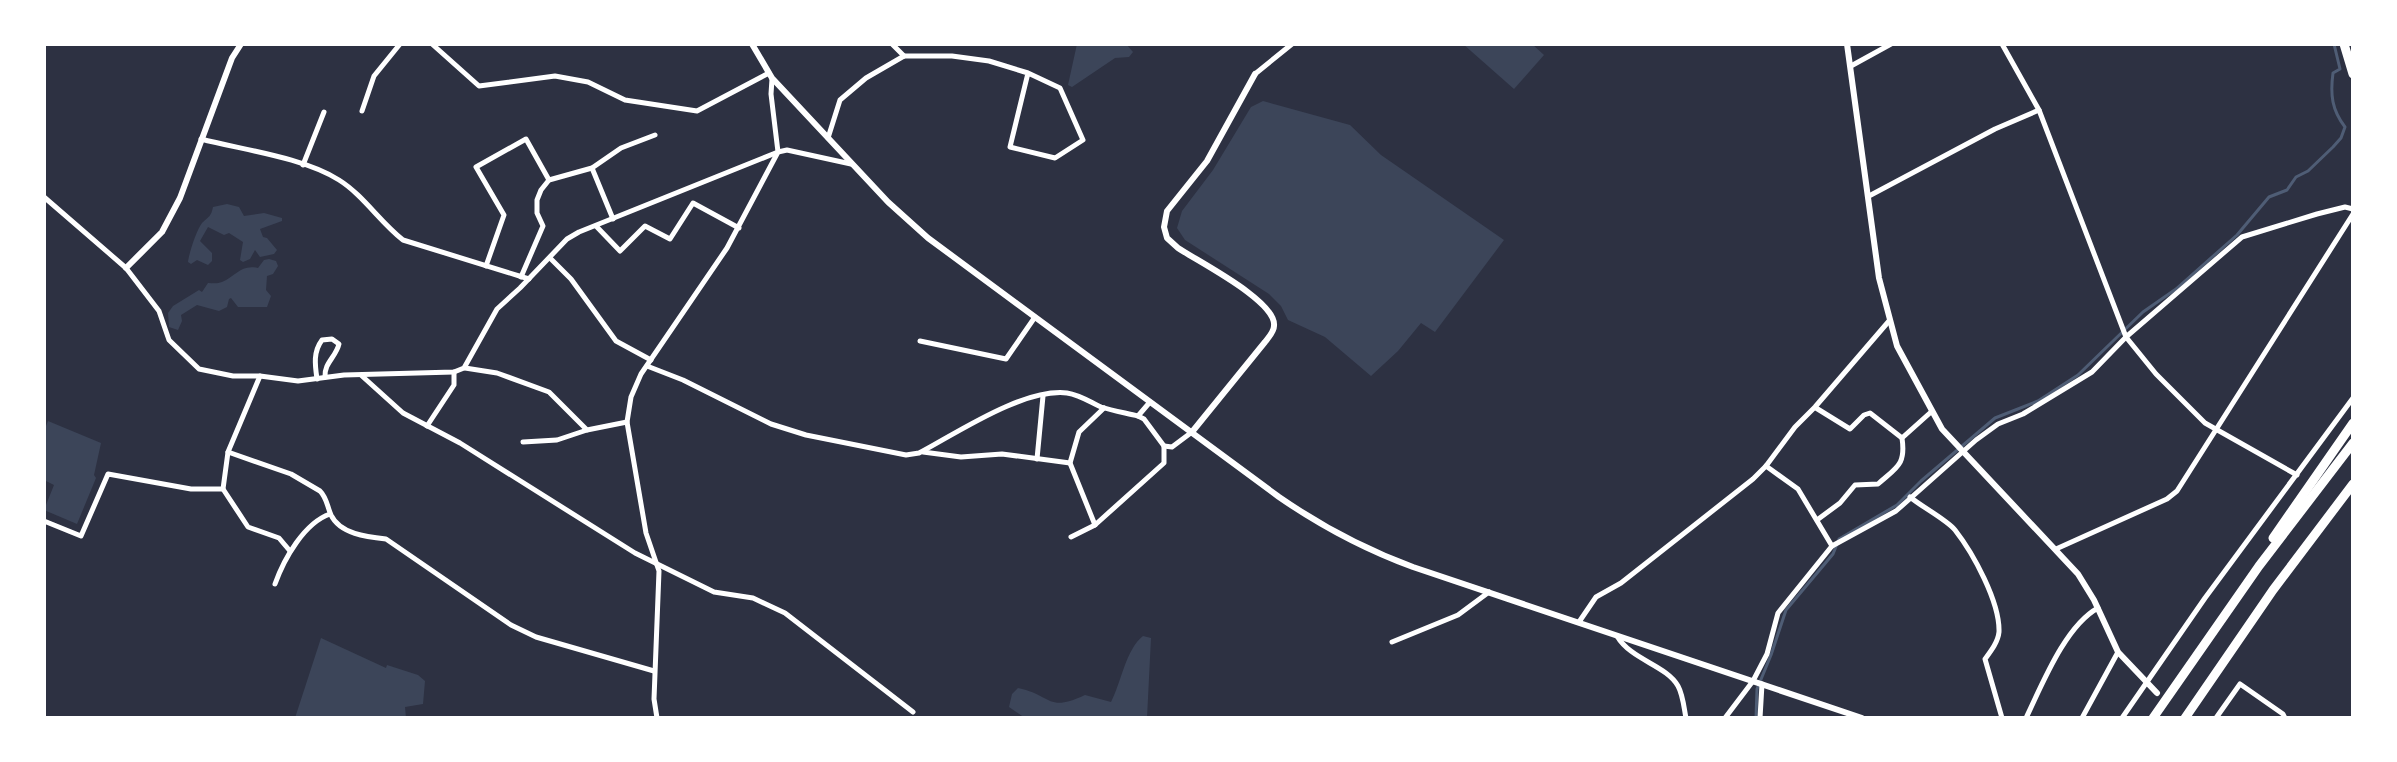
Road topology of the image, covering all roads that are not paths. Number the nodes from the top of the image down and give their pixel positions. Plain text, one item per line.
1 (241, 44) edge
2 (400, 44) edge
3 (432, 44) edge
4 (752, 44) edge
5 (892, 44) edge
6 (1292, 44) edge
7 (1847, 44) edge
8 (1891, 44) edge
9 (2002, 44) edge
10 (2344, 44) edge
11 (904, 56) junction
12 (1851, 66) junction
13 (1028, 73) junction
14 (1255, 74) joint
15 (2353, 74) edge
16 (771, 76) junction
17 (2039, 110) junction
18 (362, 111) dead end
19 (324, 112) dead end
20 (655, 135) dead end
21 (828, 138) junction
22 (201, 139) junction
23 (778, 152) junction
24 (852, 164) junction
25 (303, 165) junction
26 (592, 168) junction
27 (549, 180) junction
28 (1869, 196) junction
29 (44, 197) edge
30 (2353, 212) edge
31 (613, 219) junction
32 (596, 226) junction
33 (739, 228) junction
34 (550, 258) junction
35 (486, 266) junction
36 (126, 268) junction
37 (521, 277) junction
38 (529, 279) junction
39 (1035, 317) junction
40 (1889, 321) junction
41 (2124, 334) junction
42 (920, 341) dead end
43 (649, 363) junction
44 (464, 368) junction
45 (454, 372) junction
46 (260, 376) junction
47 (361, 376) junction
48 (325, 377) junction
49 (317, 379) junction
50 (1043, 396) junction
51 (2353, 398) edge
52 (1150, 402) junction
53 (1815, 407) junction
54 (1105, 408) junction
55 (1931, 412) junction
56 (1138, 416) junction
57 (627, 422) junction
58 (2353, 423) edge
59 (427, 426) junction
60 (587, 430) junction
61 (2217, 430) junction
62 (1192, 432) junction
63 (1902, 438) junction
64 (523, 442) dead end
65 (2353, 443) edge
66 (1164, 446) junction
67 (1961, 450) junction
68 (228, 452) junction
69 (922, 452) junction
70 (1037, 459) junction
71 (1070, 463) junction
72 (1766, 466) junction
73 (2297, 475) junction
74 (2353, 484) edge
75 (223, 489) junction
76 (1910, 497) junction
77 (330, 514) junction
78 (1817, 520) junction
79 (44, 521) edge
80 (1095, 525) junction
81 (1071, 537) dead end
82 (1833, 545) junction
83 (2056, 549) junction
84 (290, 551) junction
85 (658, 565) junction
86 (2259, 566) junction
87 (275, 584) dead end
88 (1489, 592) junction
89 (2098, 608) junction
90 (1579, 622) junction
91 (1617, 635) junction
92 (1392, 642) dead end
93 (2118, 652) junction
94 (654, 671) junction
95 (1758, 683) junction
96 (2146, 683) junction
97 (2157, 693) dead end
98 (913, 712) dead end
99 (657, 718) edge
100 (1686, 718) edge
101 (1725, 718) edge
102 (1760, 718) edge
103 (1862, 718) edge
104 (2002, 718) edge
105 (2026, 718) edge
106 (2082, 718) edge
107 (2122, 718) edge
108 (2153, 718) edge
109 (2185, 718) edge
110 (2216, 718) edge
111 (2285, 718) edge

1 - 22 street
2 - 18 street
3 - 16 street
4 - 16 street
5 - 11 street
6 - 14 street
7 - 12 street
8 - 12 street
9 - 17 street
10 - 15 highway
11 - 13 street
11 - 21 street
12 - 28 street
13 - 13 street
14 - 62 street
16 - 21 street
16 - 23 street
17 - 28 street
17 - 41 street
19 - 25 street
20 - 26 street
21 - 24 street
22 - 25 street
22 - 36 street
23 - 24 street
23 - 31 street
23 - 33 street
24 - 39 street
25 - 35 street
26 - 27 street
26 - 31 street
27 - 35 street
27 - 37 street
28 - 40 street
29 - 36 street
30 - 41 street
30 - 61 street
31 - 32 street
32 - 33 street
32 - 34 street
33 - 43 street
34 - 38 street
34 - 43 street
35 - 37 street
36 - 46 street
37 - 38 street
38 - 44 street
39 - 42 street
39 - 52 street
40 - 53 street
40 - 55 street
41 - 61 street
41 - 67 street
43 - 57 street
43 - 69 street
44 - 45 street
44 - 60 street
45 - 47 street
45 - 59 street
46 - 49 street
46 - 68 street
47 - 48 street
47 - 59 street
48 - 49 street
48 - 49 street
50 - 54 street
50 - 69 street
50 - 70 street
51 - 73 street
52 - 56 street
52 - 62 street
53 - 63 street
53 - 72 street
54 - 56 street
54 - 71 street
55 - 63 street
55 - 67 street
56 - 66 street
57 - 60 street
57 - 85 street
58 - 86 highway
59 - 85 street
60 - 64 street
61 - 73 street
61 - 83 street
62 - 66 street
62 - 88 street
63 - 78 street
65 - 86 highway
66 - 80 street
67 - 76 street
67 - 83 street
68 - 75 street
68 - 77 street
69 - 70 street
70 - 71 street
71 - 80 street
72 - 78 street
72 - 90 street
73 - 96 street
74 - 109 highway
75 - 79 street
75 - 84 street
76 - 82 street
76 - 104 street
77 - 84 street
77 - 94 street
78 - 82 street
80 - 81 street
82 - 95 street
83 - 89 street
84 - 87 street
85 - 94 street
85 - 98 street
86 - 108 highway
88 - 90 street
88 - 92 street
89 - 93 street
89 - 105 street
90 - 91 street
91 - 95 street
91 - 100 street
93 - 96 street
93 - 106 street
94 - 99 street
95 - 101 street
95 - 102 street
95 - 103 street
96 - 97 street
96 - 107 street
110 - 111 street

